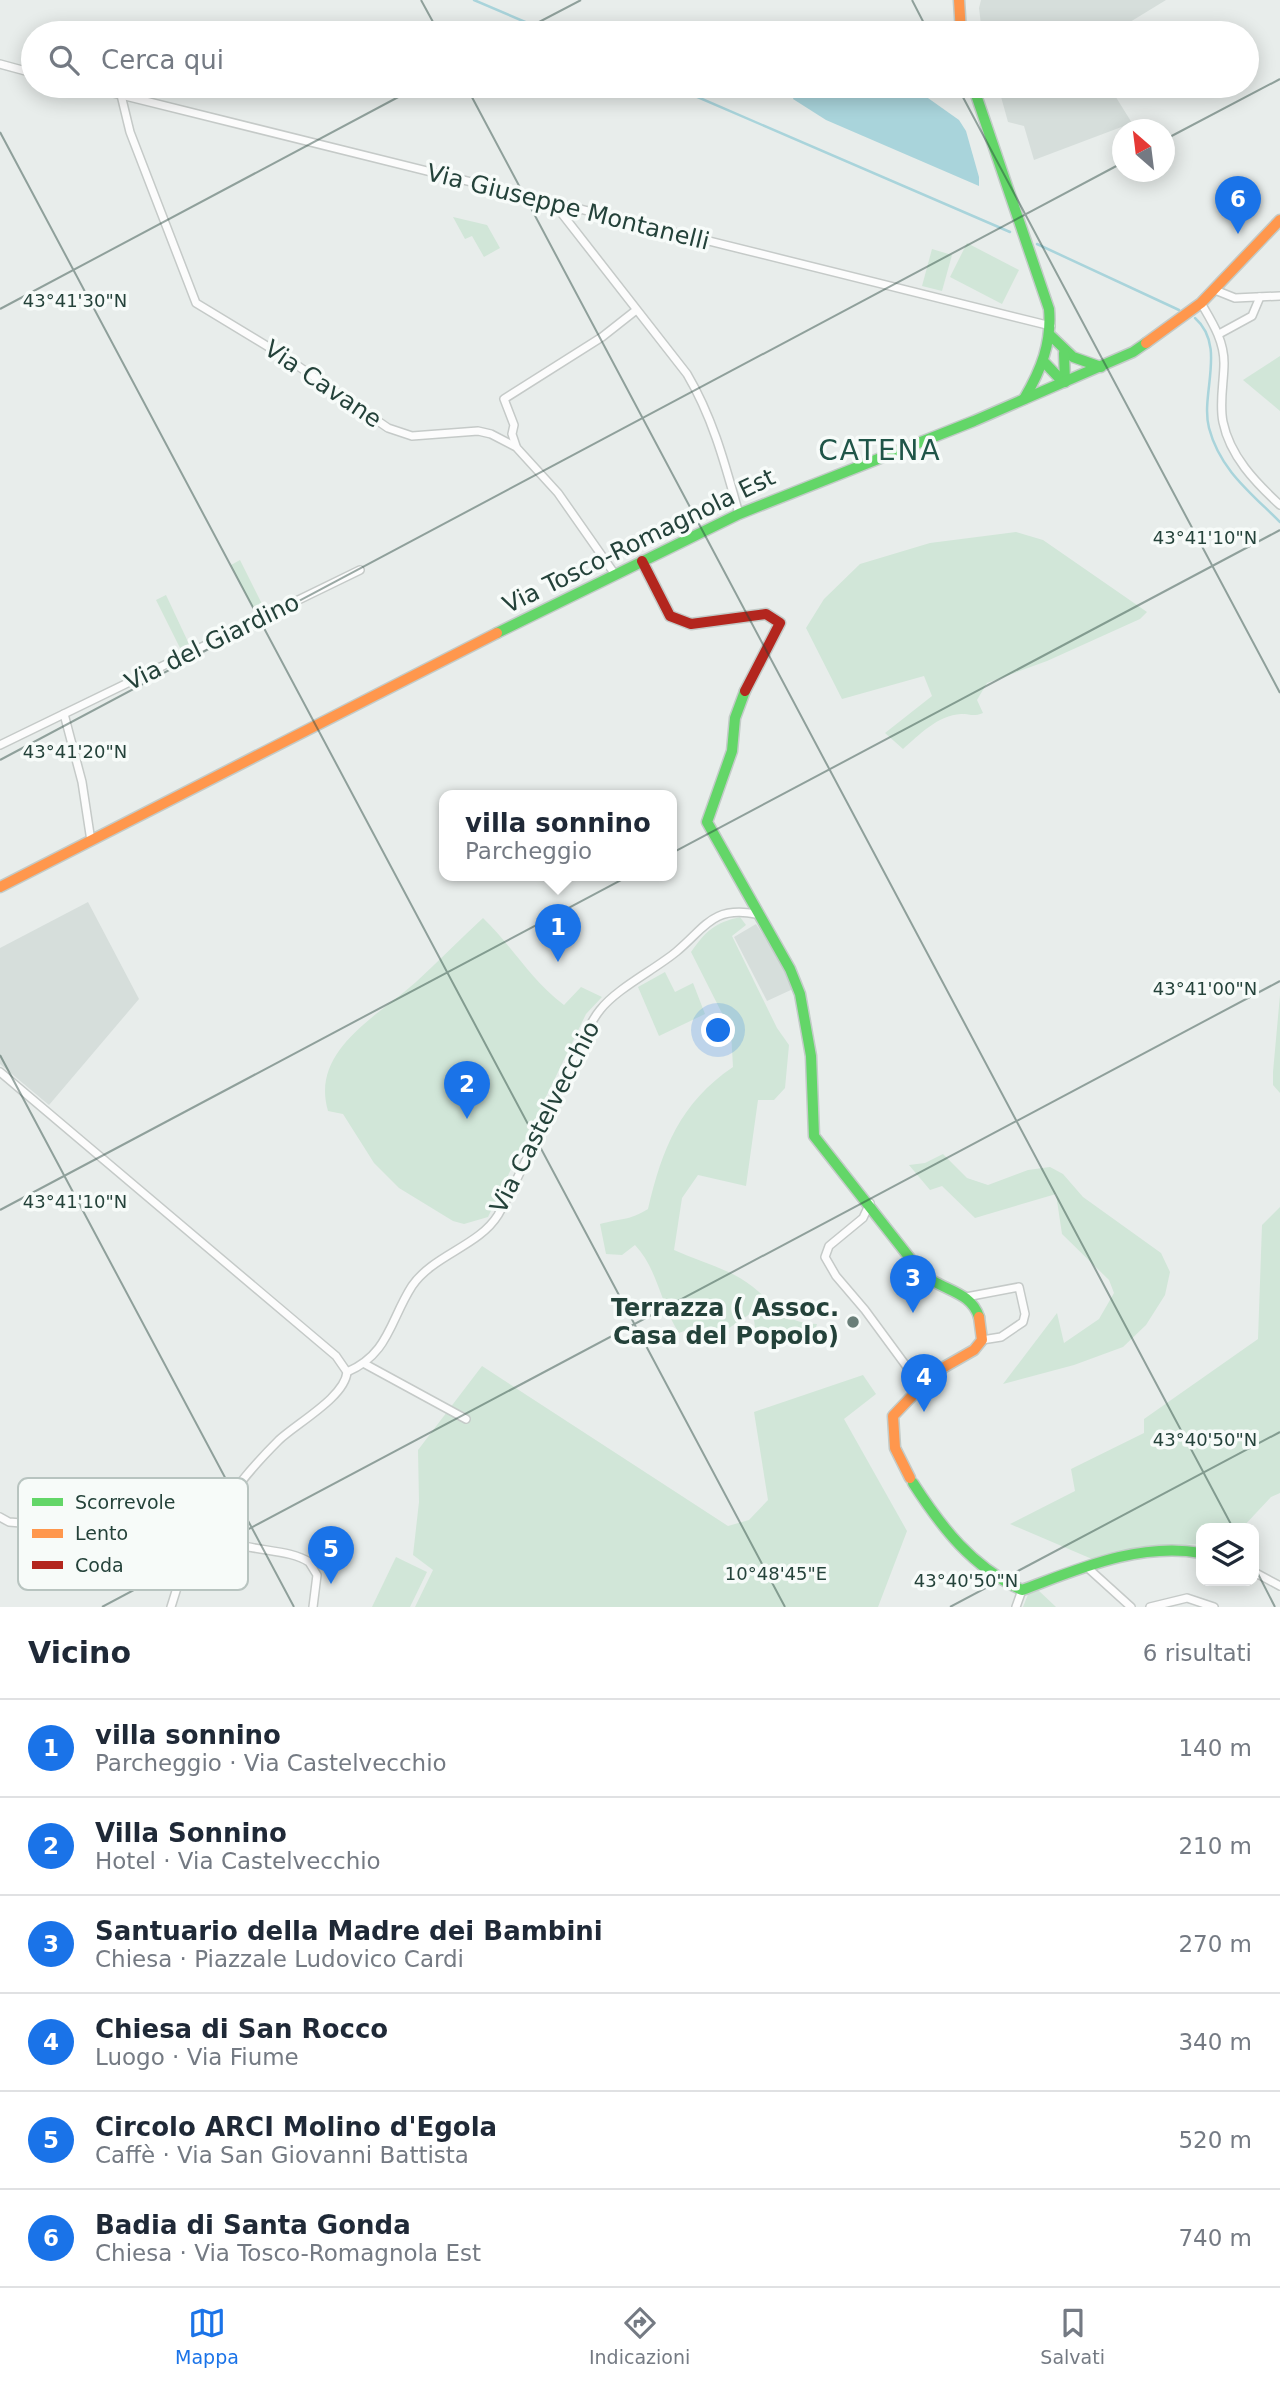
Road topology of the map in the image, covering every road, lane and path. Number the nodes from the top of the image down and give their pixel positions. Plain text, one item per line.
1 (960, 0) edge
2 (961, 21) edge
3 (0, 64) edge
4 (21, 70) edge
5 (122, 98) edge
6 (133, 98) edge
7 (977, 98) edge
8 (552, 201) junction
9 (1280, 220) edge
10 (1215, 290) junction
11 (1280, 296) edge
12 (1261, 297) junction
13 (1201, 303) junction
14 (635, 311) junction
15 (1051, 331) junction
16 (1219, 334) junction
17 (1064, 353) junction
18 (1045, 363) junction
19 (1101, 367) junction
20 (1064, 382) junction
21 (1024, 399) junction
22 (516, 447) junction
23 (1280, 505) edge
24 (739, 513) junction
25 (642, 561) junction
26 (360, 570) dead end
27 (614, 573) junction
28 (64, 714) junction
29 (0, 745) edge
30 (90, 841) junction
31 (0, 887) edge
32 (756, 914) junction
33 (0, 1072) edge
34 (870, 1203) junction
35 (966, 1297) junction
36 (982, 1340) junction
37 (365, 1364) junction
38 (347, 1371) junction
39 (918, 1382) junction
40 (466, 1419) dead end
41 (246, 1478) edge
42 (0, 1517) edge
43 (18, 1523) edge
44 (248, 1546) edge
45 (1196, 1552) edge
46 (1089, 1569) junction
47 (1259, 1575) edge
48 (1280, 1586) edge
49 (1022, 1590) junction
50 (313, 1607) edge
51 (1016, 1607) edge
52 (1131, 1607) edge
53 (1150, 1607) edge
54 (1214, 1607) edge

1 - 2 main road
3 - 4 street
5 - 22 street, Via Cavane
6 - 8 street, Via Giuseppe Montanelli
7 - 15 main road
8 - 14 street
8 - 15 street, Via Giuseppe Montanelli
9 - 10 main road, Via Tosco-Romagnola Est
10 - 12 street
10 - 13 main road, Via Tosco-Romagnola Est
11 - 12 street
12 - 16 street
13 - 16 street
13 - 19 main road, Via Tosco-Romagnola Est
14 - 22 street
14 - 24 street
15 - 17 main road
15 - 18 main road
16 - 23 street
17 - 19 main road
17 - 20 main road
18 - 20 main road
18 - 21 main road
19 - 20 main road, Via Tosco-Romagnola Est
20 - 21 main road, Via Tosco-Romagnola Est
21 - 24 main road, Via Tosco-Romagnola Est
22 - 27 street, Via Cavane
24 - 25 main road, Via Tosco-Romagnola Est
25 - 27 main road, Via Tosco-Romagnola Est
25 - 32 main road
26 - 28 street, Via del Giardino
27 - 30 main road, Via Tosco-Romagnola Est
28 - 29 street, Via del Giardino
28 - 30 street
30 - 31 main road, Via Tosco-Romagnola Est
32 - 34 main road
32 - 37 street, Via Castelvecchio
33 - 38 street
34 - 35 main road
34 - 39 street
35 - 36 main road
35 - 36 street
36 - 39 main road
37 - 38 street, Via Castelvecchio
37 - 40 street
38 - 41 street
39 - 49 main road
42 - 43 street
44 - 50 street
45 - 46 main road
46 - 49 main road
46 - 52 street
47 - 48 street
49 - 51 street
53 - 54 street

